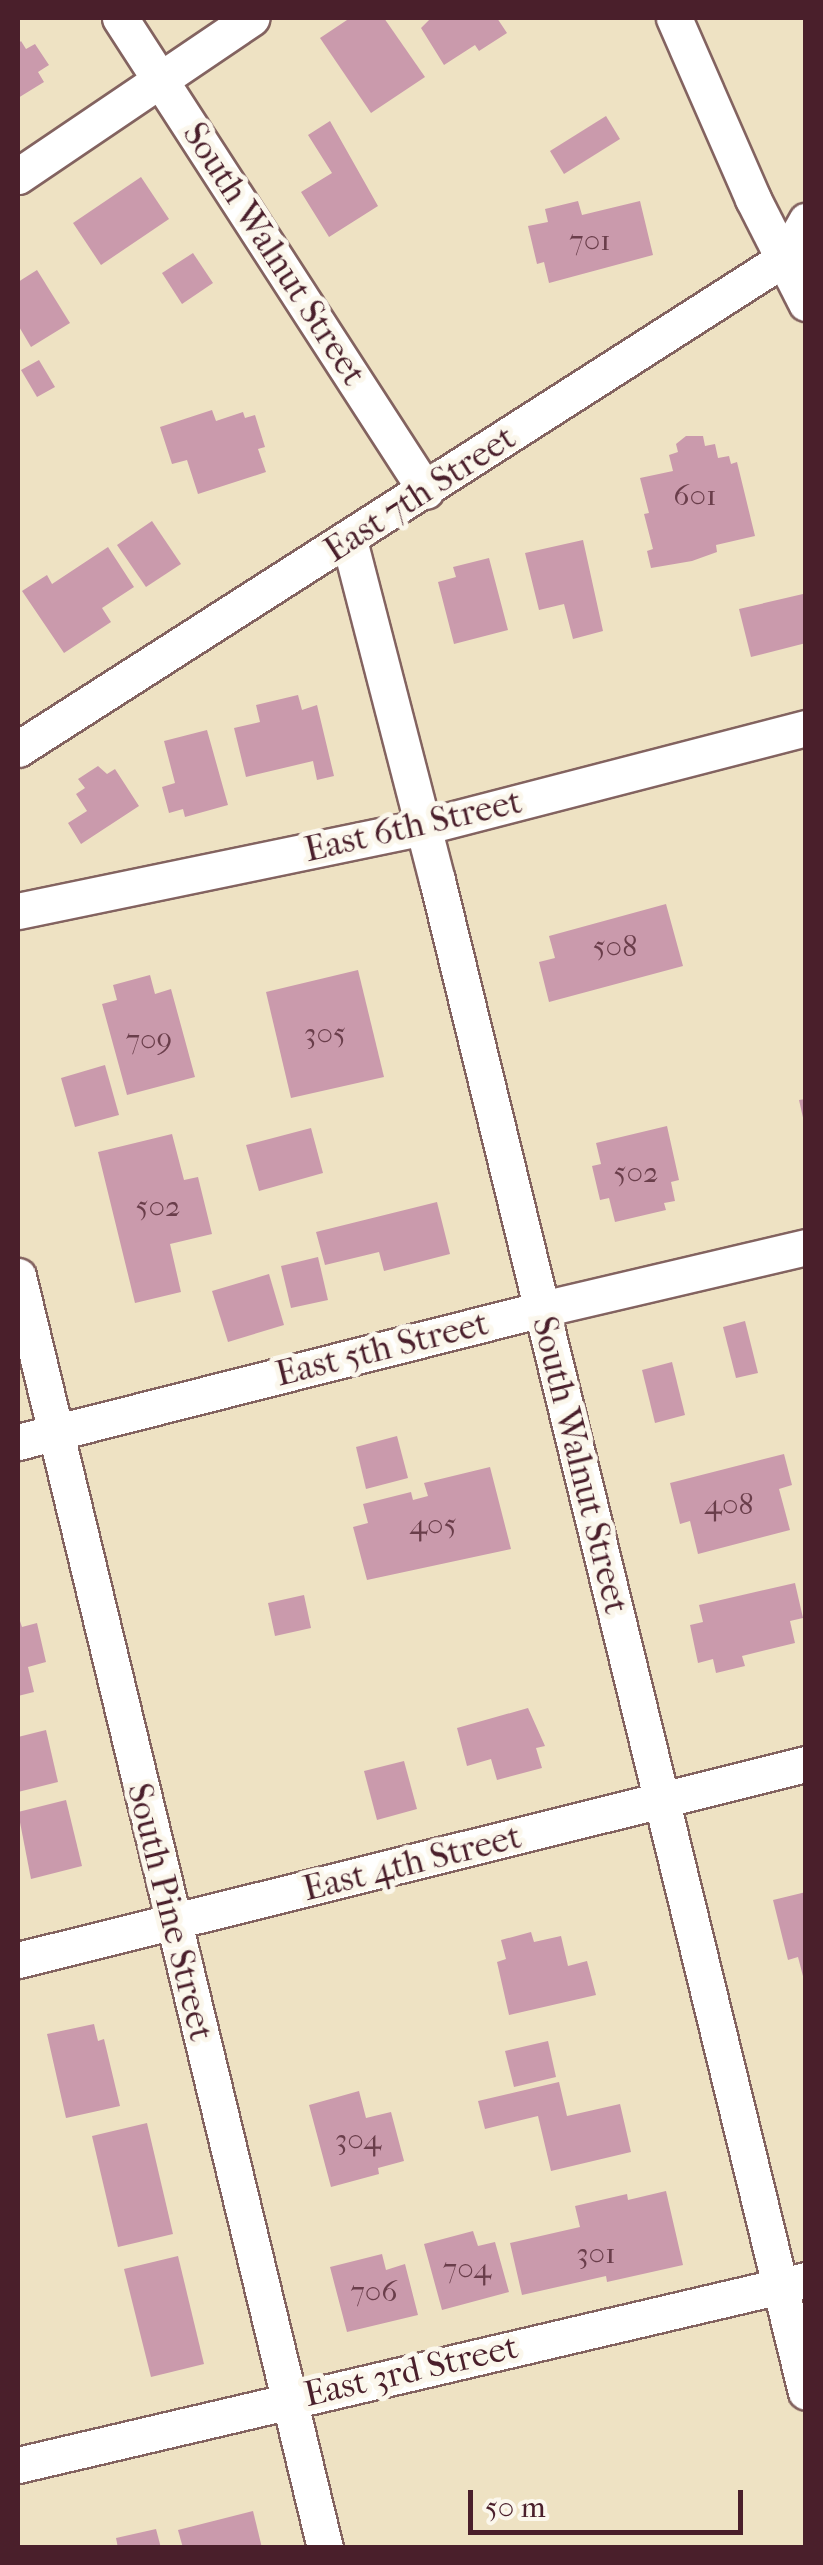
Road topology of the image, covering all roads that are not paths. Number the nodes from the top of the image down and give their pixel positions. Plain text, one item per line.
1 (120, 18) edge
2 (251, 18) edge
3 (674, 18) edge
4 (162, 80) junction
5 (18, 176) edge
6 (806, 222) edge
7 (785, 258) junction
8 (806, 303) edge
9 (426, 491) junction
10 (349, 540) junction
11 (806, 728) edge
12 (21, 738) edge
13 (423, 827) junction
14 (18, 911) edge
15 (806, 1246) edge
16 (19, 1287) edge
17 (542, 1308) junction
18 (55, 1433) junction
19 (18, 1442) edge
20 (806, 1764) edge
21 (661, 1801) junction
22 (172, 1922) junction
23 (18, 1960) edge
24 (792, 2283) edge
25 (806, 2392) edge
26 (289, 2400) junction
27 (18, 2465) edge
28 (325, 2548) edge

1 - 4 street, South Walnut Street
2 - 4 street
3 - 7 street
4 - 5 street
4 - 9 street, South Walnut Street
6 - 7 street, East 7th Street
7 - 8 street
7 - 9 street, East 7th Street
9 - 10 street, East 7th Street
10 - 12 street, East 7th Street
10 - 13 street, South Walnut Street
11 - 13 street, East 6th Street
13 - 14 street, East 6th Street
13 - 17 street, South Walnut Street
15 - 17 street, East 5th Street
16 - 18 street, South Pine Street
17 - 18 street, East 5th Street
17 - 21 street, South Walnut Street
18 - 19 street, East 5th Street
18 - 22 street, South Pine Street
20 - 21 street, East 4th Street
21 - 22 street, East 4th Street
21 - 24 street, South Walnut Street
22 - 23 street, East 4th Street
22 - 26 street, South Pine Street
24 - 25 street, South Walnut Street
24 - 26 street, East 3rd Street
26 - 27 street, East 3rd Street
26 - 28 street, South Pine Street

